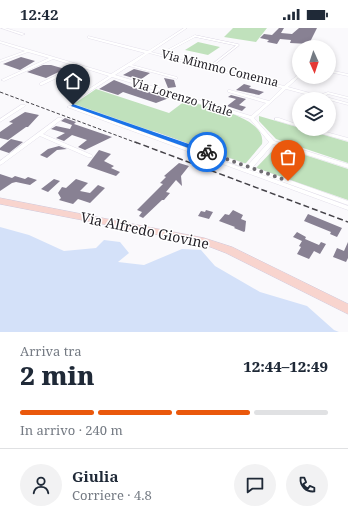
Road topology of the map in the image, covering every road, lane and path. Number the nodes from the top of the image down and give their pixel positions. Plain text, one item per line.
1 (1, 28) edge
2 (186, 28) edge
3 (23, 34) dead end
4 (89, 38) dead end
5 (0, 42) edge
6 (27, 50) junction
7 (150, 52) junction
8 (166, 54) junction
9 (52, 58) junction
10 (0, 61) edge
11 (129, 65) junction
12 (79, 66) junction
13 (212, 68) junction
14 (336, 72) edge
15 (348, 75) edge
16 (112, 76) junction
17 (176, 78) dead end
18 (3, 80) dead end
19 (292, 81) edge
20 (41, 84) dead end
21 (287, 86) junction
22 (229, 91) dead end
23 (309, 92) edge
24 (79, 97) dead end
25 (336, 98) edge
26 (348, 99) edge
27 (336, 100) edge
28 (269, 102) junction
29 (348, 104) edge
30 (23, 106) dead end
31 (71, 106) dead end
32 (252, 118) junction
33 (60, 119) dead end
34 (277, 119) dead end
35 (0, 121) edge
36 (292, 124) edge
37 (40, 134) junction
38 (334, 136) edge
39 (348, 140) edge
40 (272, 142) junction
41 (90, 156) dead end
42 (0, 163) edge
43 (348, 166) edge
44 (248, 169) junction
45 (0, 201) edge
46 (348, 203) edge
47 (348, 208) edge
48 (348, 309) edge

1 - 3 street
2 - 7 street
4 - 7 street
5 - 6 street, Via Lorenzo Vitale
6 - 9 street, Via Lorenzo Vitale
6 - 10 street
7 - 8 street, Via Mimmo Conenna
7 - 11 street
7 - 13 street, Via Mimmo Conenna
8 - 13 street, Via Mimmo Conenna
8 - 13 lane
9 - 12 street, Via Lorenzo Vitale
9 - 18 street
11 - 16 street
11 - 17 street
12 - 16 street, Via Lorenzo Vitale
12 - 20 street
13 - 21 street, Via Mimmo Conenna
14 - 15 street
16 - 24 street
16 - 32 street, Via Lorenzo Vitale
19 - 21 street, Via Mimmo Conenna
21 - 23 street, Via Mimmo Conenna
21 - 28 street
22 - 28 street
25 - 26 street, Via Mimmo Conenna
27 - 29 street, Via Mimmo Conenna
28 - 32 street
30 - 35 street
31 - 44 street
32 - 40 street
33 - 37 street
34 - 36 street
37 - 41 street
37 - 42 street
38 - 39 street
40 - 43 street
40 - 44 street
44 - 46 street
44 - 47 street
45 - 48 main road, Via Alfredo Giovine

